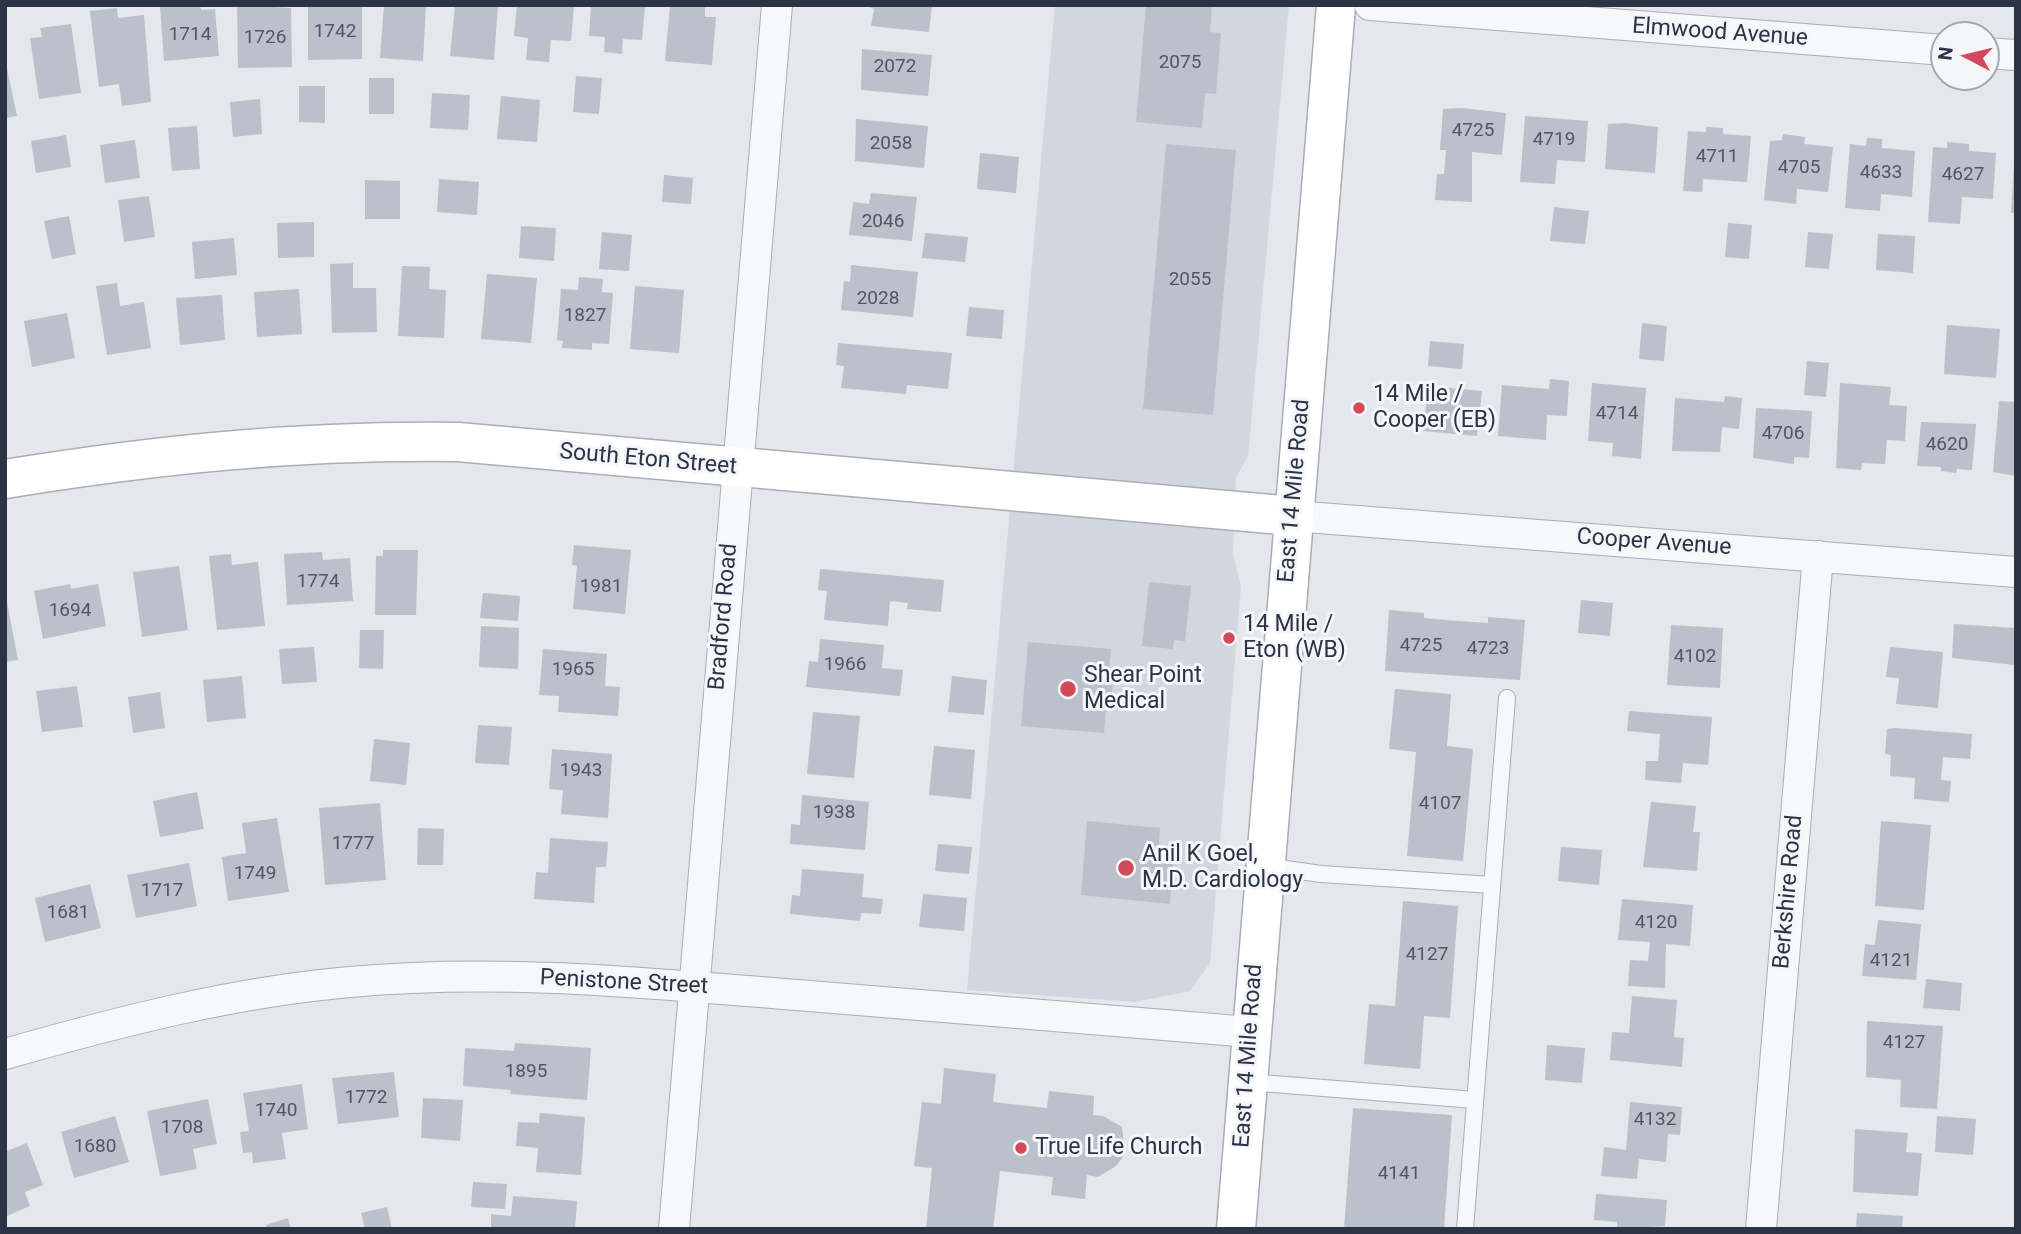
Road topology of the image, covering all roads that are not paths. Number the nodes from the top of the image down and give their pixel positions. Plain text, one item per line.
1 (776, 5) edge
2 (1336, 5) edge
3 (1370, 5) edge
4 (1930, 49) edge
5 (737, 469) junction
6 (5, 479) edge
7 (1293, 516) junction
8 (1818, 556) junction
9 (2016, 572) edge
10 (1507, 698) dead end
11 (1265, 866) junction
12 (1492, 885) junction
13 (692, 986) junction
14 (1250, 1032) junction
15 (5, 1054) edge
16 (1246, 1082) junction
17 (1475, 1100) junction
18 (674, 1229) edge
19 (1236, 1229) edge
20 (1465, 1229) edge
21 (1761, 1229) edge

1 - 5 street, Bradford Road
2 - 7 street, East 14 Mile Road
3 - 4 street, Elmwood Avenue
5 - 6 street, South Eton Street
5 - 7 street, South Eton Street
5 - 13 street, Bradford Road
7 - 8 street, Cooper Avenue
7 - 11 street, East 14 Mile Road
8 - 9 street, Cooper Avenue
8 - 21 street, Berkshire Road
10 - 12 lane
11 - 12 lane
11 - 14 street, East 14 Mile Road
12 - 17 lane
13 - 14 street, Penistone Street
13 - 15 street, Penistone Street
13 - 18 street, Bradford Road
14 - 16 street, East 14 Mile Road
16 - 17 lane
16 - 19 street, East 14 Mile Road
17 - 20 lane

